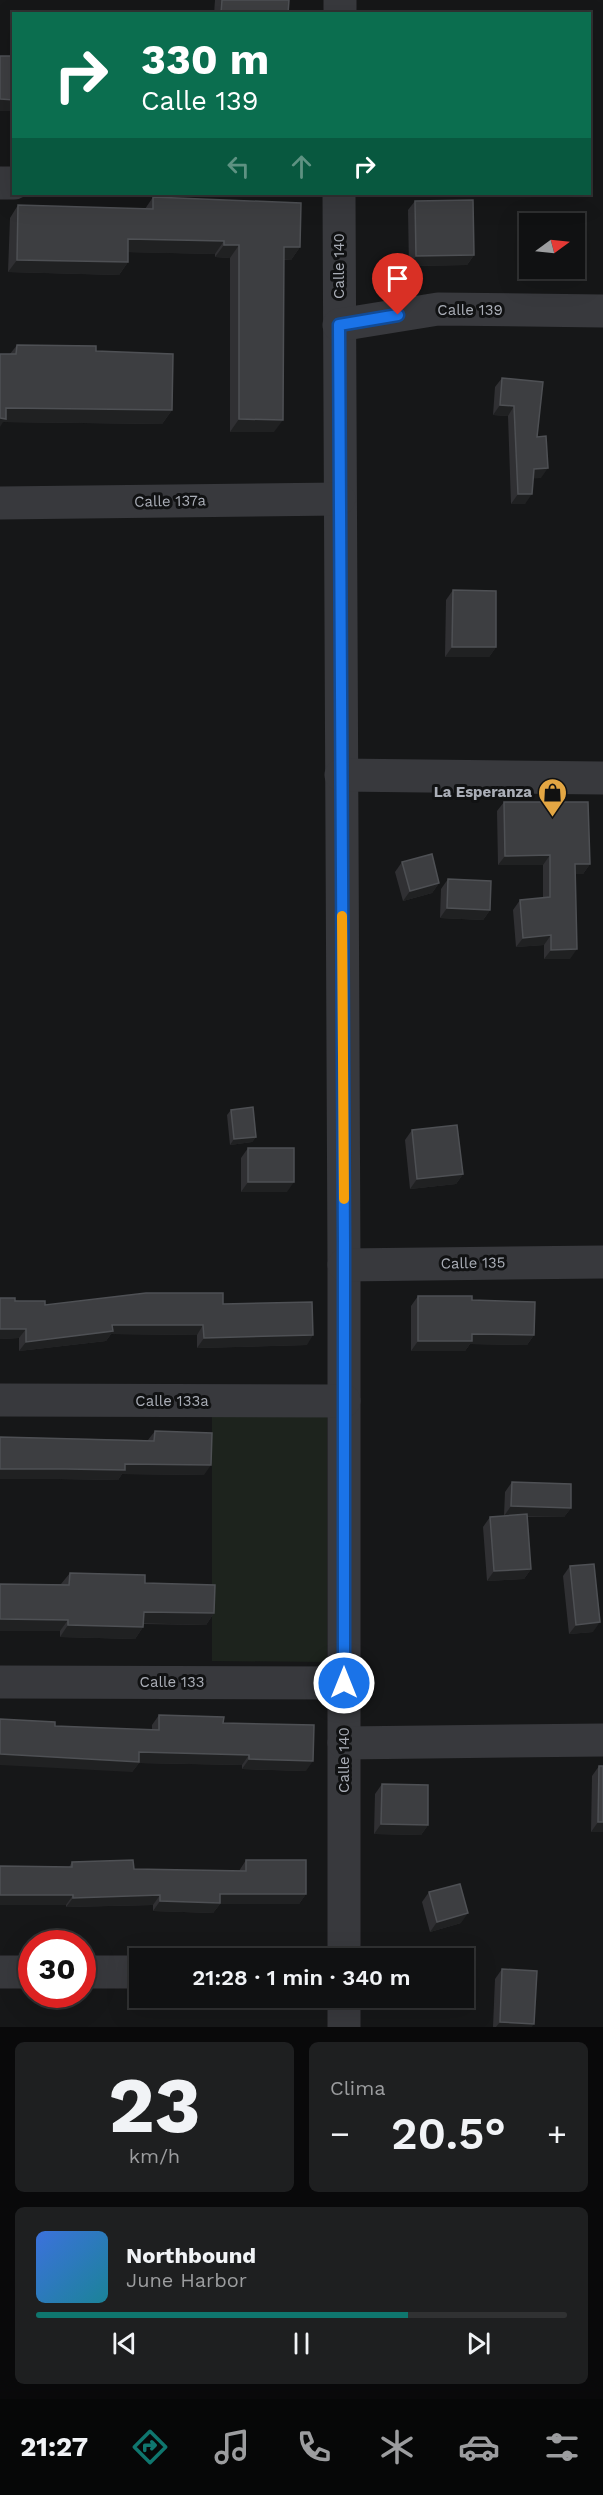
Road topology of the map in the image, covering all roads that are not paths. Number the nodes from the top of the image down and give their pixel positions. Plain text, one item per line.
1 (339, 195) edge
2 (603, 311) edge
3 (339, 325) junction
4 (339, 499) junction
5 (0, 503) edge
6 (341, 776) junction
7 (603, 778) edge
8 (603, 1262) edge
9 (344, 1265) junction
10 (0, 1400) edge
11 (344, 1401) junction
12 (0, 1682) edge
13 (344, 1683) junction
14 (603, 1740) edge
15 (344, 1743) junction
16 (344, 1948) edge
17 (0, 1972) edge
18 (18, 1972) edge
19 (96, 1972) edge
20 (129, 1972) edge
21 (344, 2008) edge
22 (344, 2027) edge

1 - 3 street, Calle 140
2 - 3 street, Calle 139
3 - 4 street, Calle 140
4 - 5 street, Calle 137a
4 - 6 street, Calle 140
6 - 7 street
6 - 9 street, Calle 140
8 - 9 street, Calle 135
9 - 11 street, Calle 140
10 - 11 street, Calle 133a
11 - 13 street, Calle 140
12 - 13 street, Calle 133
13 - 15 street, Calle 140
14 - 15 street
15 - 16 street, Calle 140
17 - 18 street
19 - 20 street
21 - 22 street

